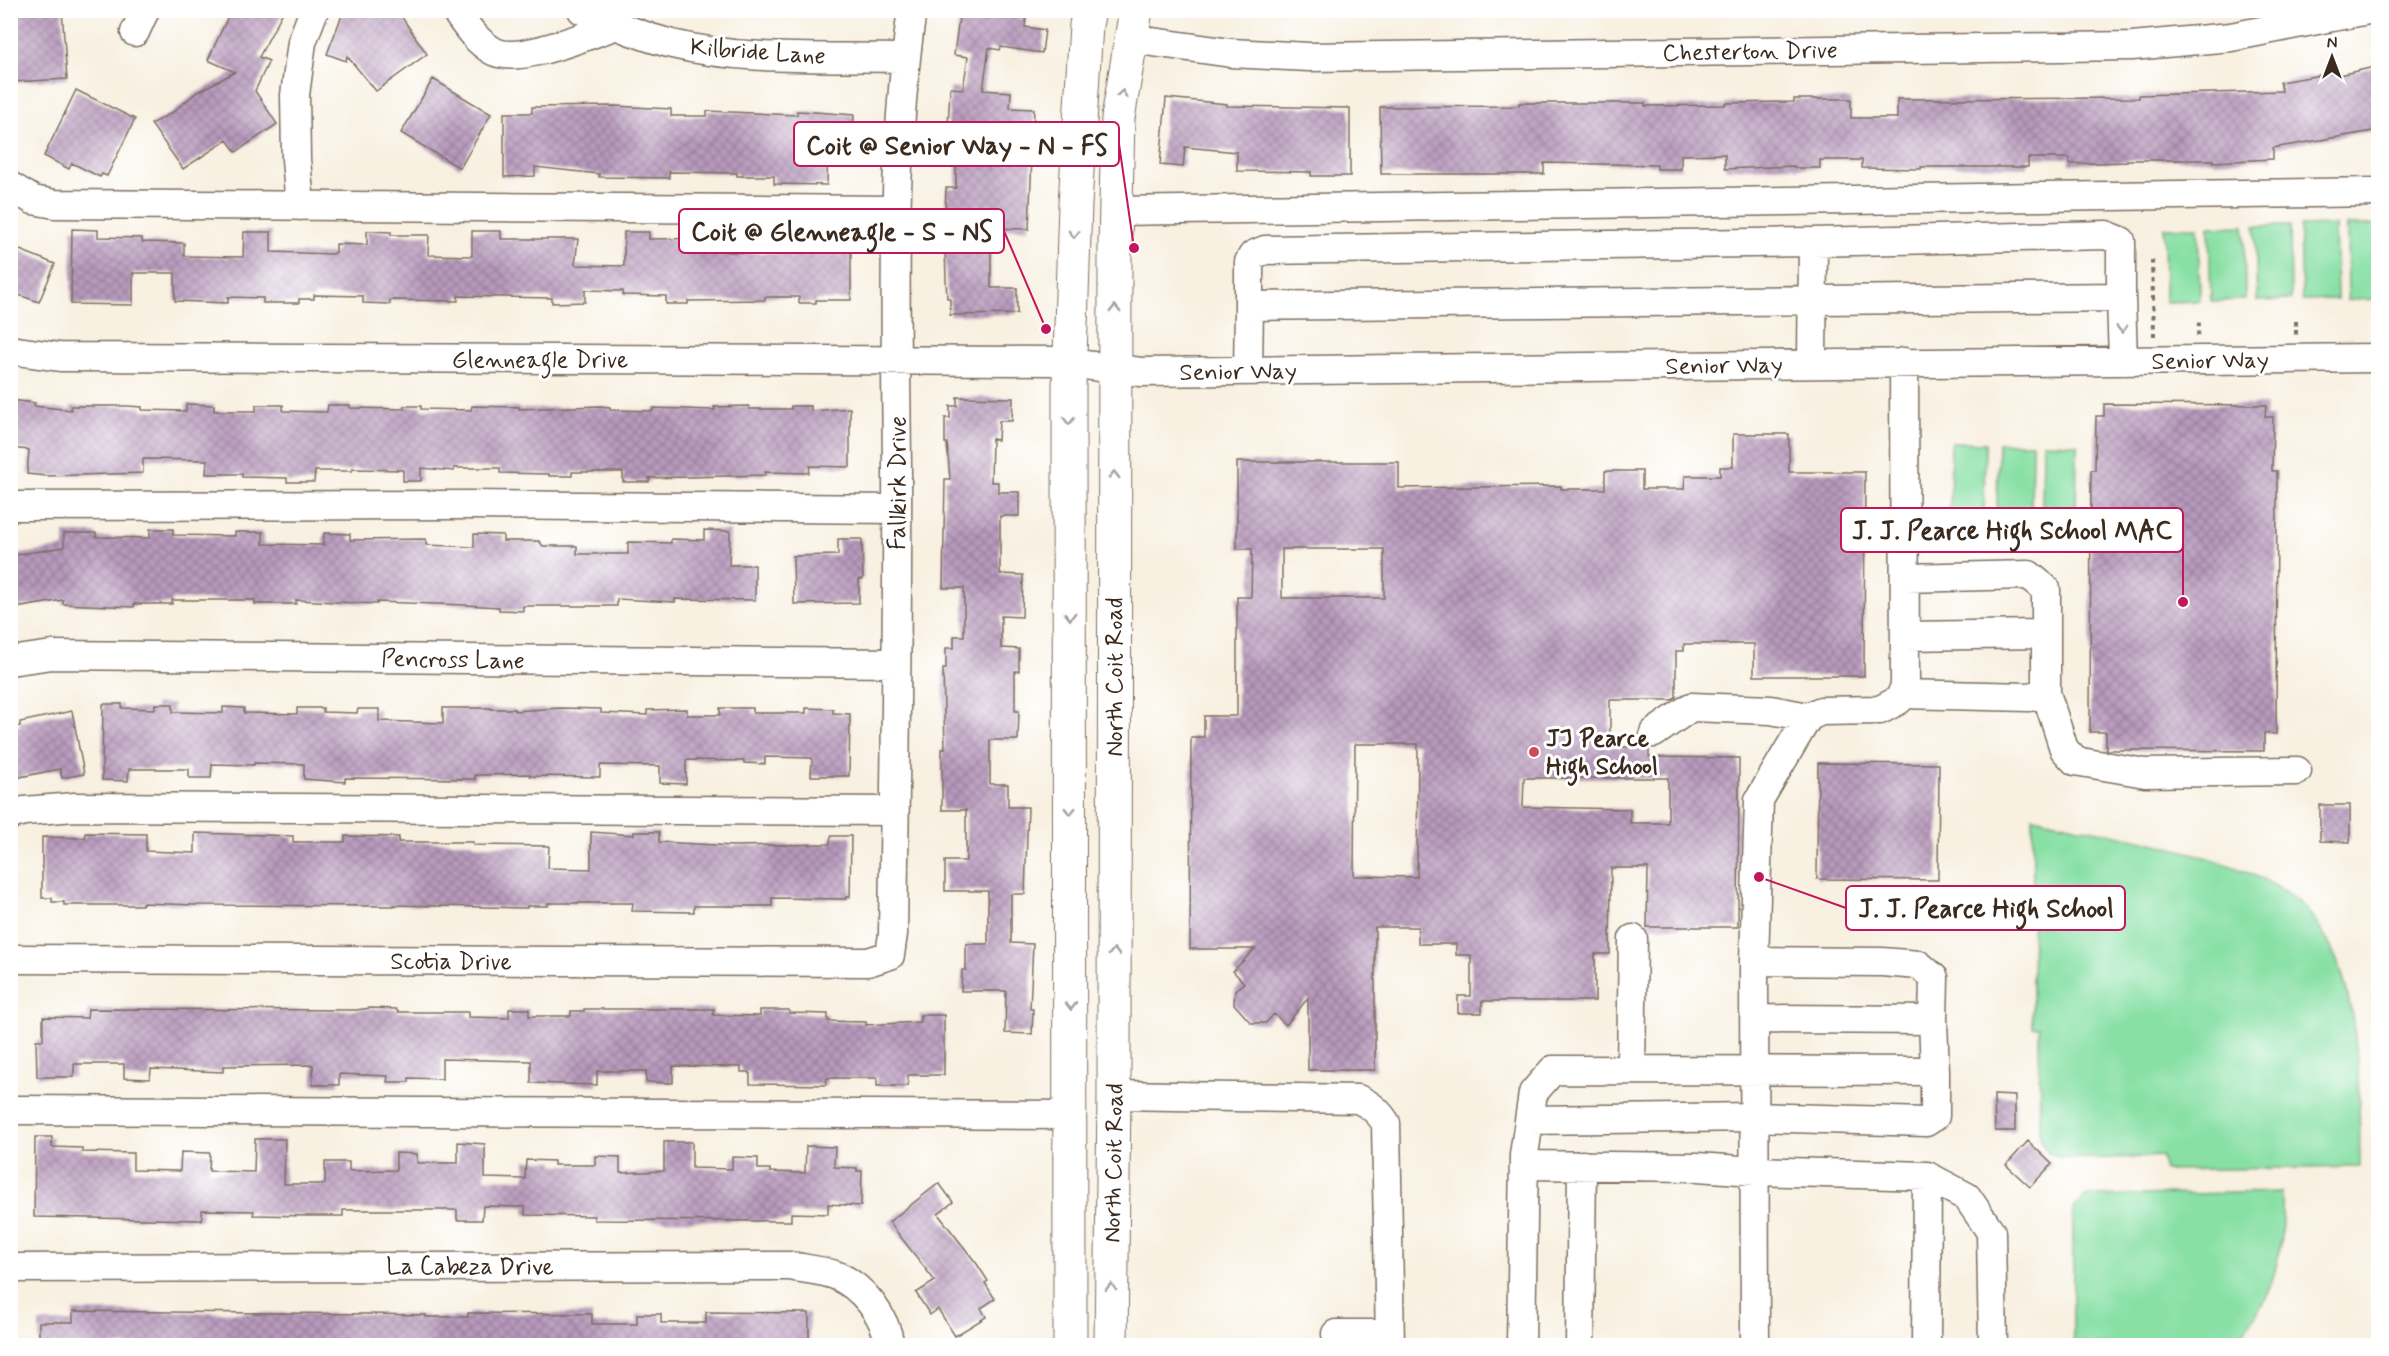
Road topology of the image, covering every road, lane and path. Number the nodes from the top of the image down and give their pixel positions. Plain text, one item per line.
1 (314, 10) edge
2 (455, 10) edge
3 (582, 10) edge
4 (912, 10) edge
5 (1089, 10) edge
6 (2368, 10) edge
7 (1133, 25) edge
8 (614, 26) junction
9 (905, 58) junction
10 (10, 186) edge
11 (2379, 192) edge
12 (300, 206) junction
13 (897, 210) junction
14 (1116, 211) junction
15 (1813, 242) junction
16 (2152, 260) dead end
17 (2121, 297) junction
18 (1812, 301) junction
19 (1249, 306) junction
20 (2154, 346) dead end
21 (10, 350) edge
22 (2379, 358) edge
23 (896, 360) junction
24 (2123, 361) junction
25 (1070, 362) junction
26 (1904, 362) junction
27 (1812, 363) junction
28 (1114, 368) junction
29 (1248, 371) junction
30 (10, 506) edge
31 (897, 509) junction
32 (1905, 578) junction
33 (2046, 634) junction
34 (1905, 636) junction
35 (10, 661) edge
36 (896, 663) junction
37 (2046, 693) junction
38 (1902, 694) junction
39 (1808, 717) junction
40 (1654, 733) dead end
41 (2297, 771) dead end
42 (894, 811) junction
43 (10, 814) edge
44 (1633, 939) dead end
45 (890, 956) joint
46 (10, 959) edge
47 (1754, 961) junction
48 (1755, 1019) junction
49 (1933, 1020) junction
50 (1755, 1069) junction
51 (1631, 1070) junction
52 (1935, 1071) junction
53 (1114, 1095) junction
54 (10, 1110) edge
55 (1071, 1115) junction
56 (1755, 1118) junction
57 (1529, 1120) junction
58 (1524, 1165) junction
59 (1582, 1166) junction
60 (1755, 1171) junction
61 (1927, 1176) junction
62 (10, 1268) edge
63 (1336, 1334) dead end
64 (1389, 1340) edge
65 (890, 1346) edge
66 (1070, 1346) edge
67 (1111, 1346) edge
68 (1521, 1346) edge
69 (1580, 1346) edge
70 (1755, 1346) edge
71 (1926, 1346) edge
72 (1993, 1346) edge

1 - 12 street
2 - 8 street
3 - 8 street, Kilbride Lane
4 - 9 street, Fallkirk Drive
5 -> 25 main road, North Coit Road
6 - 7 street, Chesterton Drive
14 -> 7 main road, North Coit Road
8 - 9 street, Kilbride Lane
9 - 13 street, Fallkirk Drive
10 - 12 street
11 - 14 street
12 - 13 street
13 - 23 street, Fallkirk Drive
28 -> 14 main road, North Coit Road
15 - 17 street
15 - 18 street
15 - 19 street
16 - 20 path
17 - 18 street
17 -> 24 street
18 - 19 street
18 - 27 street
19 - 29 street
21 - 23 street, Glenneagle Drive
22 - 24 street, Senior Way
23 - 25 street, Glenneagle Drive
23 - 31 street, Fallkirk Drive
24 - 26 street, Senior Way
25 - 28 street, Senior Way
25 -> 55 main road, North Coit Road
26 - 27 street, Senior Way
26 - 32 street
27 - 29 street, Senior Way
28 - 29 street, Senior Way
53 -> 28 main road, North Coit Road
30 - 31 street
31 - 36 street, Fallkirk Drive
32 - 33 street
32 - 34 street
33 - 34 street
33 - 37 street
34 - 38 street
35 - 36 street, Pencross Lane
36 - 42 street, Fallkirk Drive
37 - 38 street
37 - 41 street
38 - 39 street
39 - 40 street
39 - 47 street
42 - 43 street
42 - 45 street, Fallkirk Drive
44 - 51 street
45 - 46 street, Scotia Drive
47 - 48 street
47 - 49 street
48 - 49 street
48 - 50 street
49 - 52 street
50 - 51 street
50 - 52 street
50 - 56 street
51 - 57 street
52 - 56 street
53 - 64 street
67 -> 53 main road, North Coit Road
54 - 55 street
55 - 66 main road, North Coit Road
56 - 57 street
56 - 60 street
57 - 58 street
58 - 59 street
58 - 68 street
59 - 60 street
59 - 69 street
60 - 61 street
60 - 70 street
61 - 71 street
61 - 72 street
62 - 65 street, La Cabeza Drive
63 - 64 street

